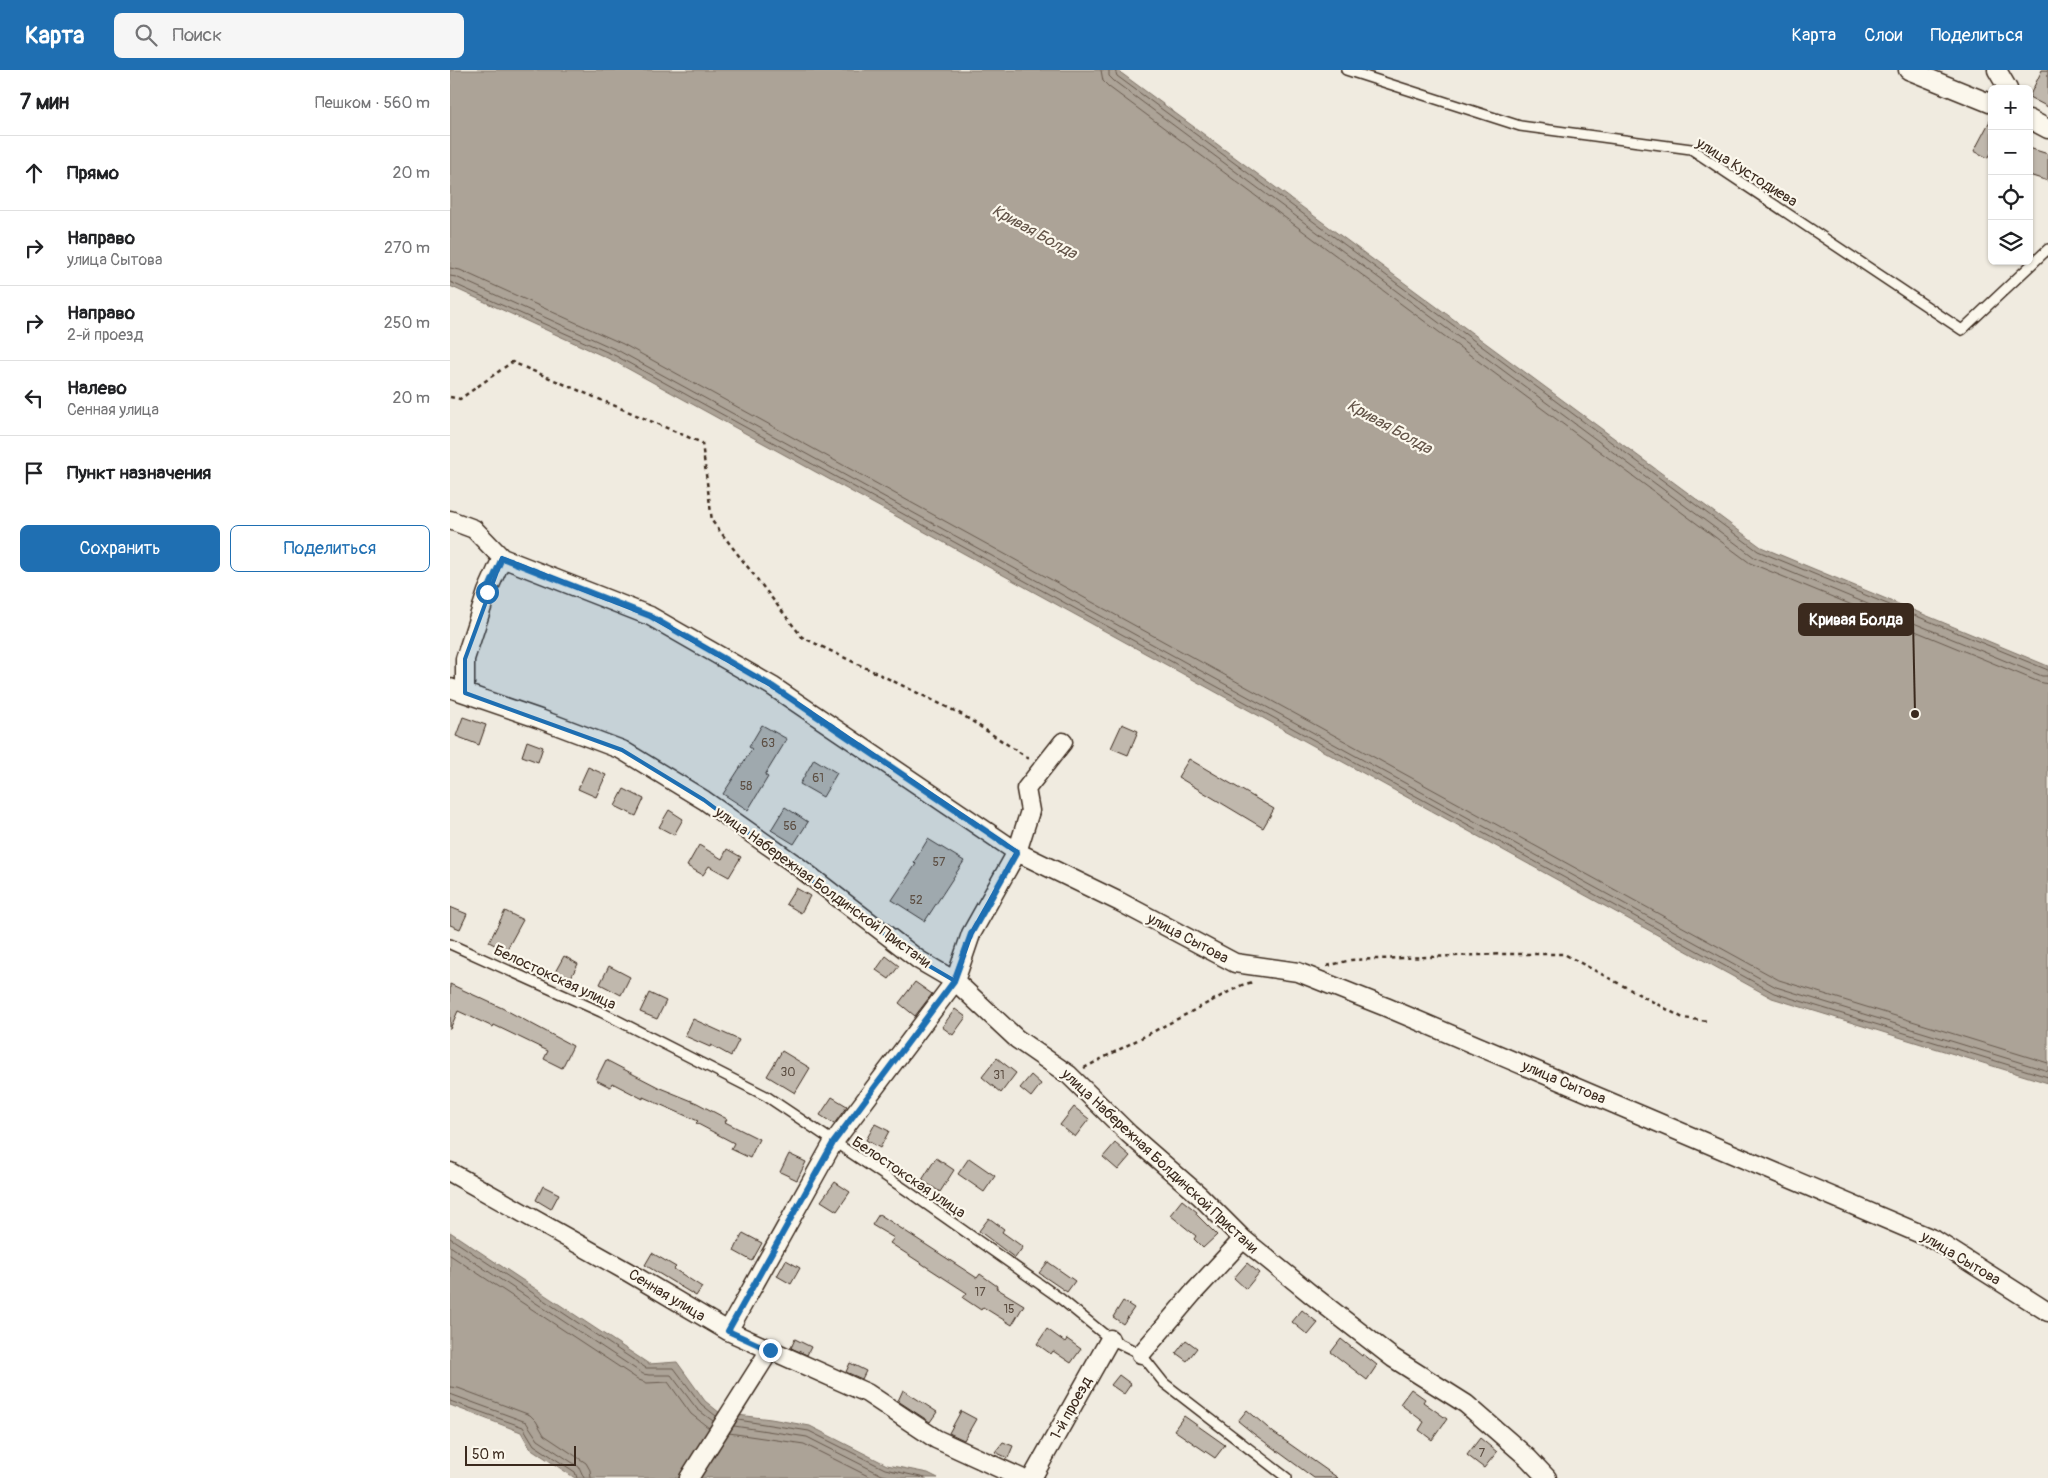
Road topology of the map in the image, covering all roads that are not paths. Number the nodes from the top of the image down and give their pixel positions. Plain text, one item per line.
1 (1346, 70) edge
2 (1908, 70) edge
3 (1997, 70) edge
4 (2006, 85) edge
5 (1988, 102) edge
6 (2033, 121) edge
7 (2048, 129) edge
8 (2048, 249) edge
9 (450, 520) edge
10 (502, 558) junction
11 (458, 691) edge
12 (1063, 742) dead end
13 (1017, 852) junction
14 (450, 944) edge
15 (954, 981) junction
16 (833, 1143) junction
17 (450, 1172) edge
18 (1243, 1239) junction
19 (2048, 1312) edge
20 (728, 1331) junction
21 (1110, 1338) junction
22 (770, 1350) junction
23 (1141, 1354) junction
24 (689, 1478) edge
25 (1021, 1478) edge
26 (1032, 1478) edge
27 (1287, 1478) edge
28 (1547, 1478) edge

1 - 8 lane, улица Кустодиева
2 - 5 street
3 - 4 street
6 - 7 street
9 - 10 street, улица Сытова
10 - 11 street
10 - 13 street, улица Сытова
11 - 15 street, улица Набережная Болдинской Пристани
12 - 13 street
13 - 15 street
13 - 19 street, улица Сытова
14 - 16 lane, Белостокская улица
15 - 16 street
15 - 18 street, улица Набережная Болдинской Пристани
16 - 20 street
16 - 21 lane, Белостокская улица
17 - 20 street, Сенная улица
18 - 23 street
18 - 28 street, улица Набережная Болдинской Пристани
20 - 22 street, Сенная улица
21 - 23 lane, Белостокская улица
21 - 26 street, 1-й проезд
22 - 24 street
22 - 25 street, Сенная улица
23 - 27 lane, Белостокская улица

